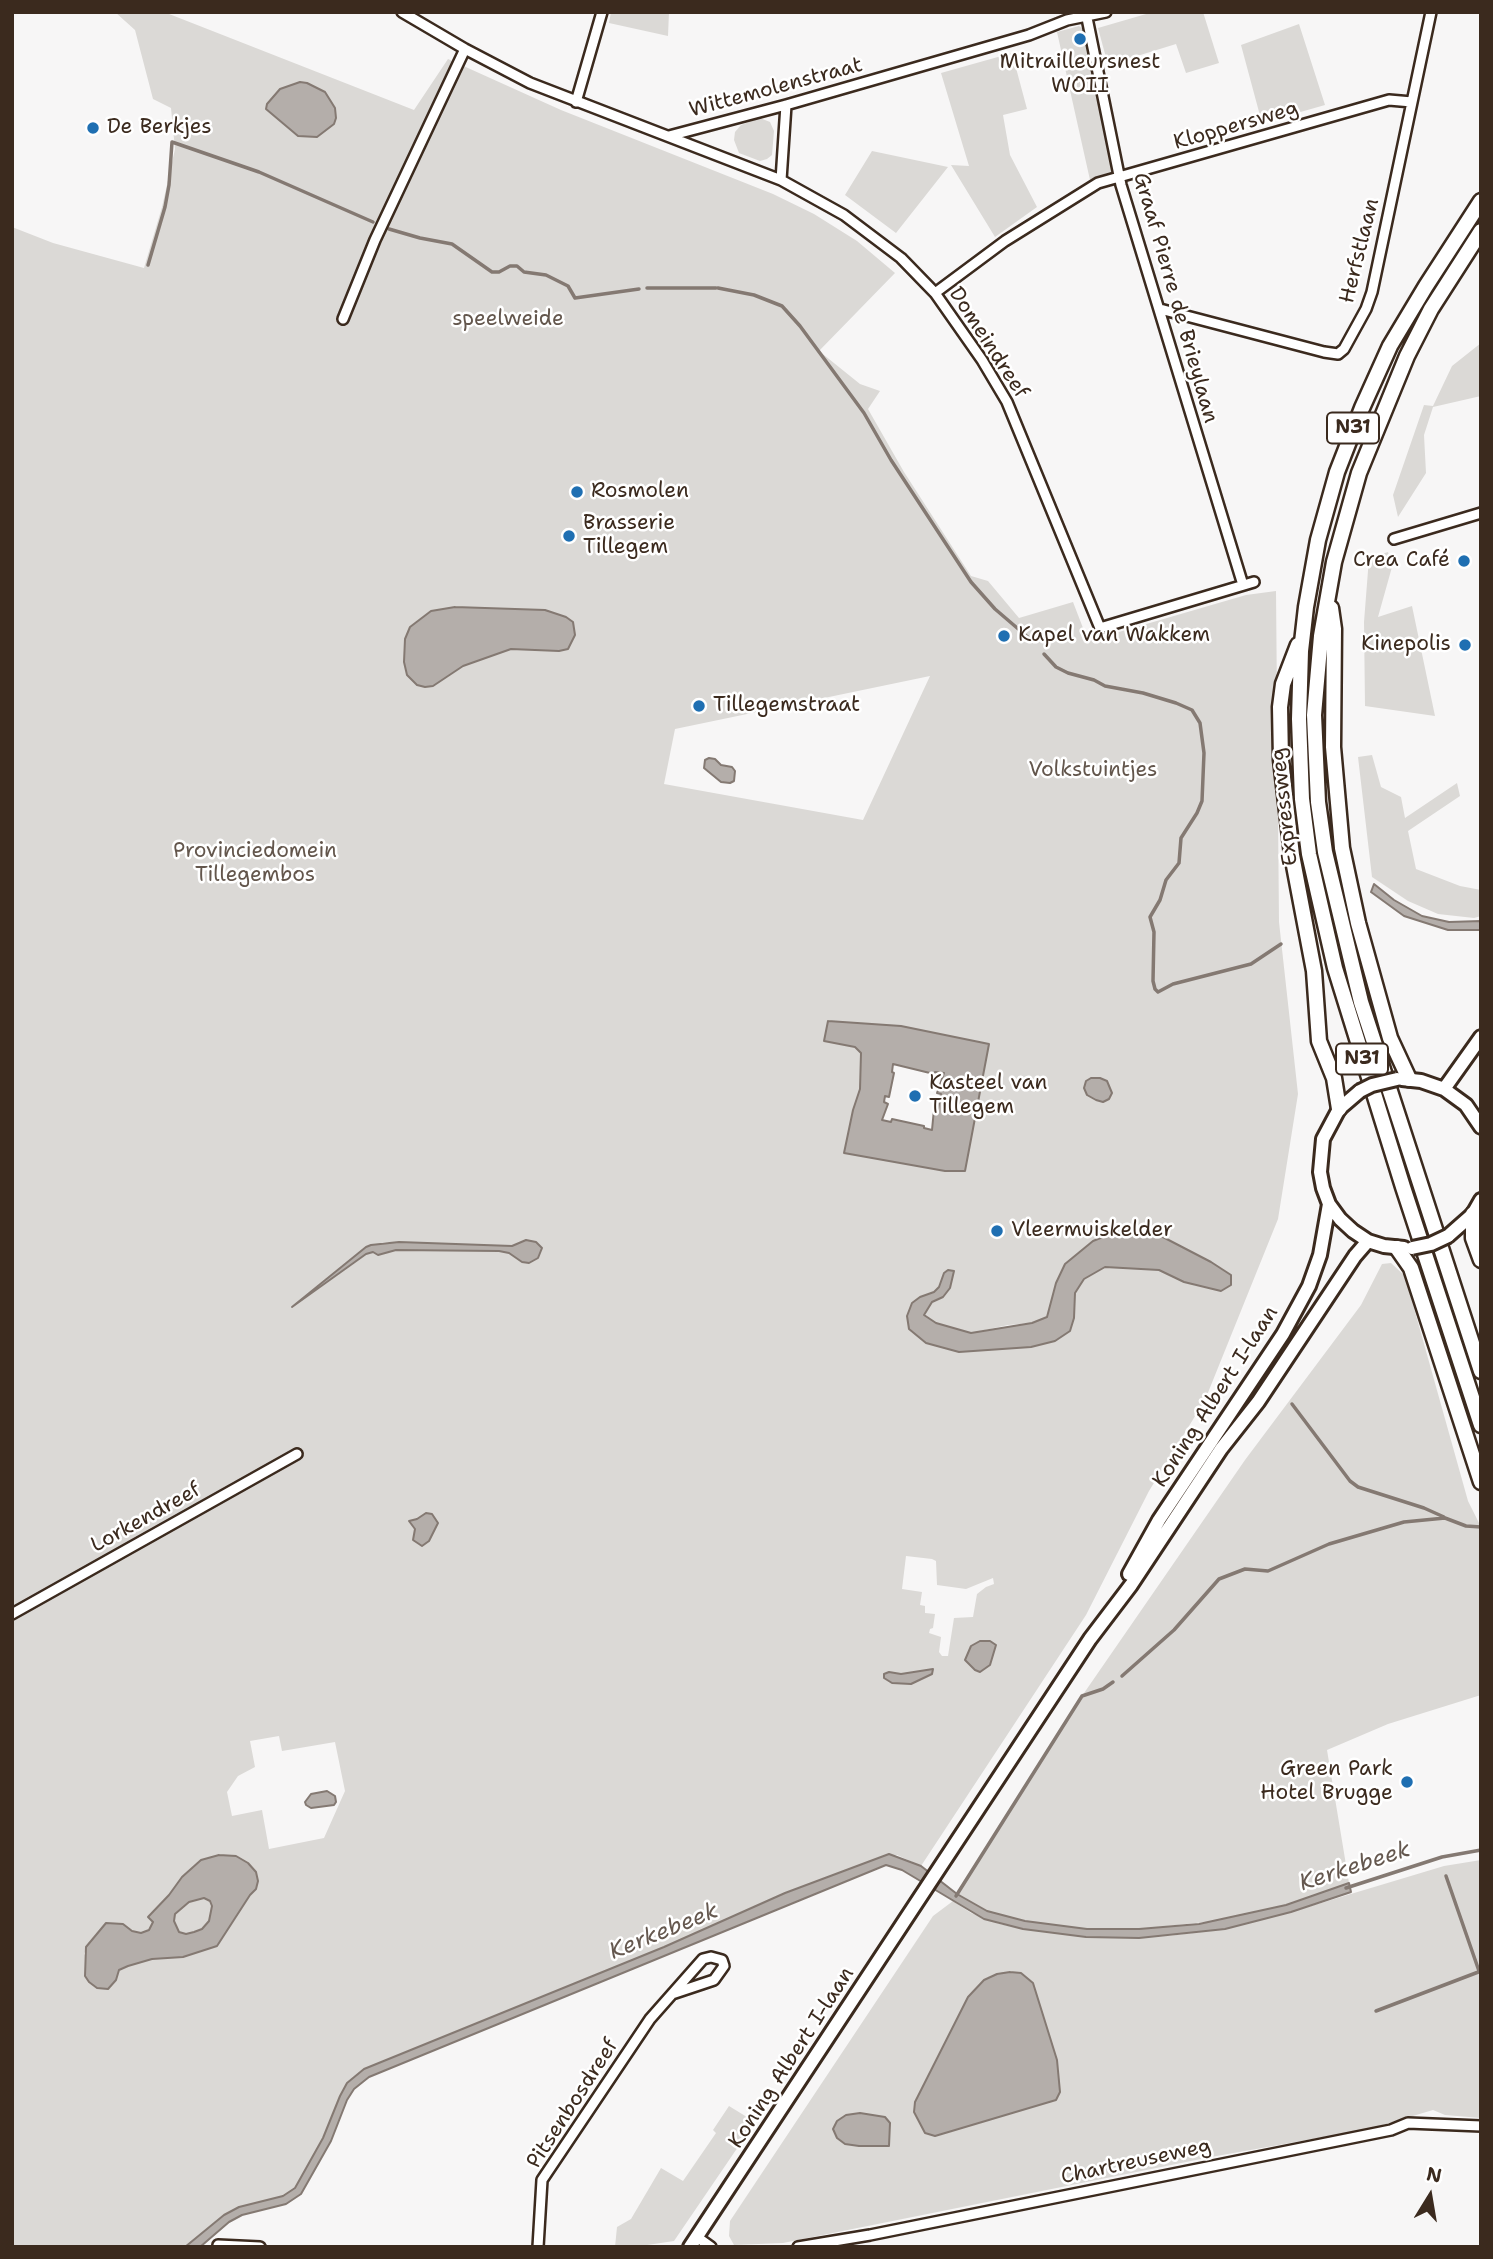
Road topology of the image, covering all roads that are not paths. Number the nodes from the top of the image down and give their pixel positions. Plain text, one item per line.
1 (402, 12) edge
2 (602, 12) edge
3 (1106, 12) edge
4 (1431, 12) edge
5 (1066, 16) edge
6 (1087, 18) junction
7 (465, 49) junction
8 (576, 102) junction
9 (1412, 102) junction
10 (786, 105) junction
11 (667, 136) junction
12 (1121, 177) junction
13 (781, 180) junction
14 (1481, 201) edge
15 (1481, 231) edge
16 (935, 293) junction
17 (1160, 309) junction
18 (344, 319) dead end
19 (1481, 513) edge
20 (1394, 539) dead end
21 (1254, 582) dead end
22 (1243, 585) junction
23 (1328, 593) junction
24 (1302, 634) junction
25 (1481, 1037) edge
26 (1403, 1079) junction
27 (1444, 1089) junction
28 (1339, 1109) junction
29 (1481, 1127) edge
30 (1481, 1200) edge
31 (1329, 1204) junction
32 (1472, 1214) junction
33 (1368, 1241) junction
34 (1404, 1248) junction
35 (1481, 1260) edge
36 (1481, 1371) edge
37 (1481, 1425) edge
38 (297, 1454) dead end
39 (1481, 1482) edge
40 (1116, 1603) junction
41 (12, 1614) edge
42 (673, 1994) junction
43 (1481, 2126) edge
44 (694, 2242) edge
45 (218, 2245) edge
46 (260, 2247) edge
47 (538, 2247) edge
48 (711, 2247) edge
49 (799, 2247) edge

1 - 7 street, Wittemolenstraat
2 - 8 street
3 - 6 street, Wittemolenstraat
4 - 9 street, Herfstlaan
5 - 6 street, Wittemolenstraat
5 - 10 street, Wittemolenstraat
6 - 12 street, Graaf Pierre de Brieylaan
7 - 8 street, Wittemolenstraat
7 - 18 street
8 - 11 street, Wittemolenstraat
9 - 12 street, Kloppersweg
9 - 17 street, Herfstlaan
10 - 11 street, Wittemolenstraat
10 - 13 street
11 - 13 street, Domeindreef
12 - 16 street, Kloppersweg
12 - 17 street, Graaf Pierre de Brieylaan
13 - 16 street, Domeindreef
14 - 24 highway, Expressweg / N31
15 - 23 highway, Expressweg / N31
16 - 22 street, Domeindreef
17 - 22 street, Graaf Pierre de Brieylaan
19 - 20 street
21 - 22 street
23 - 26 highway, N31
23 - 36 highway, Expressweg / N31
24 - 28 highway, N31
24 - 37 highway, Expressweg / N31
25 - 27 main road
26 - 27 main road
26 - 28 main road, Koning Albert I-laan, bridge
27 - 29 main road
28 - 31 main road, Koning Albert I-laan
30 - 32 main road
31 - 33 main road, Koning Albert I-laan
31 - 40 main road, Koning Albert I-laan
32 - 34 main road, bridge
32 - 35 highway
33 - 34 main road, Koning Albert I-laan
33 - 40 main road, Koning Albert I-laan
34 - 39 highway
38 - 41 street, Lorkendreef
40 - 44 main road, Koning Albert I-laan
42 - 42 street, Pitsenbosdreef
42 - 47 street, Pitsenbosdreef
43 - 49 street, Chartreuseweg
44 - 48 street
45 - 46 street

